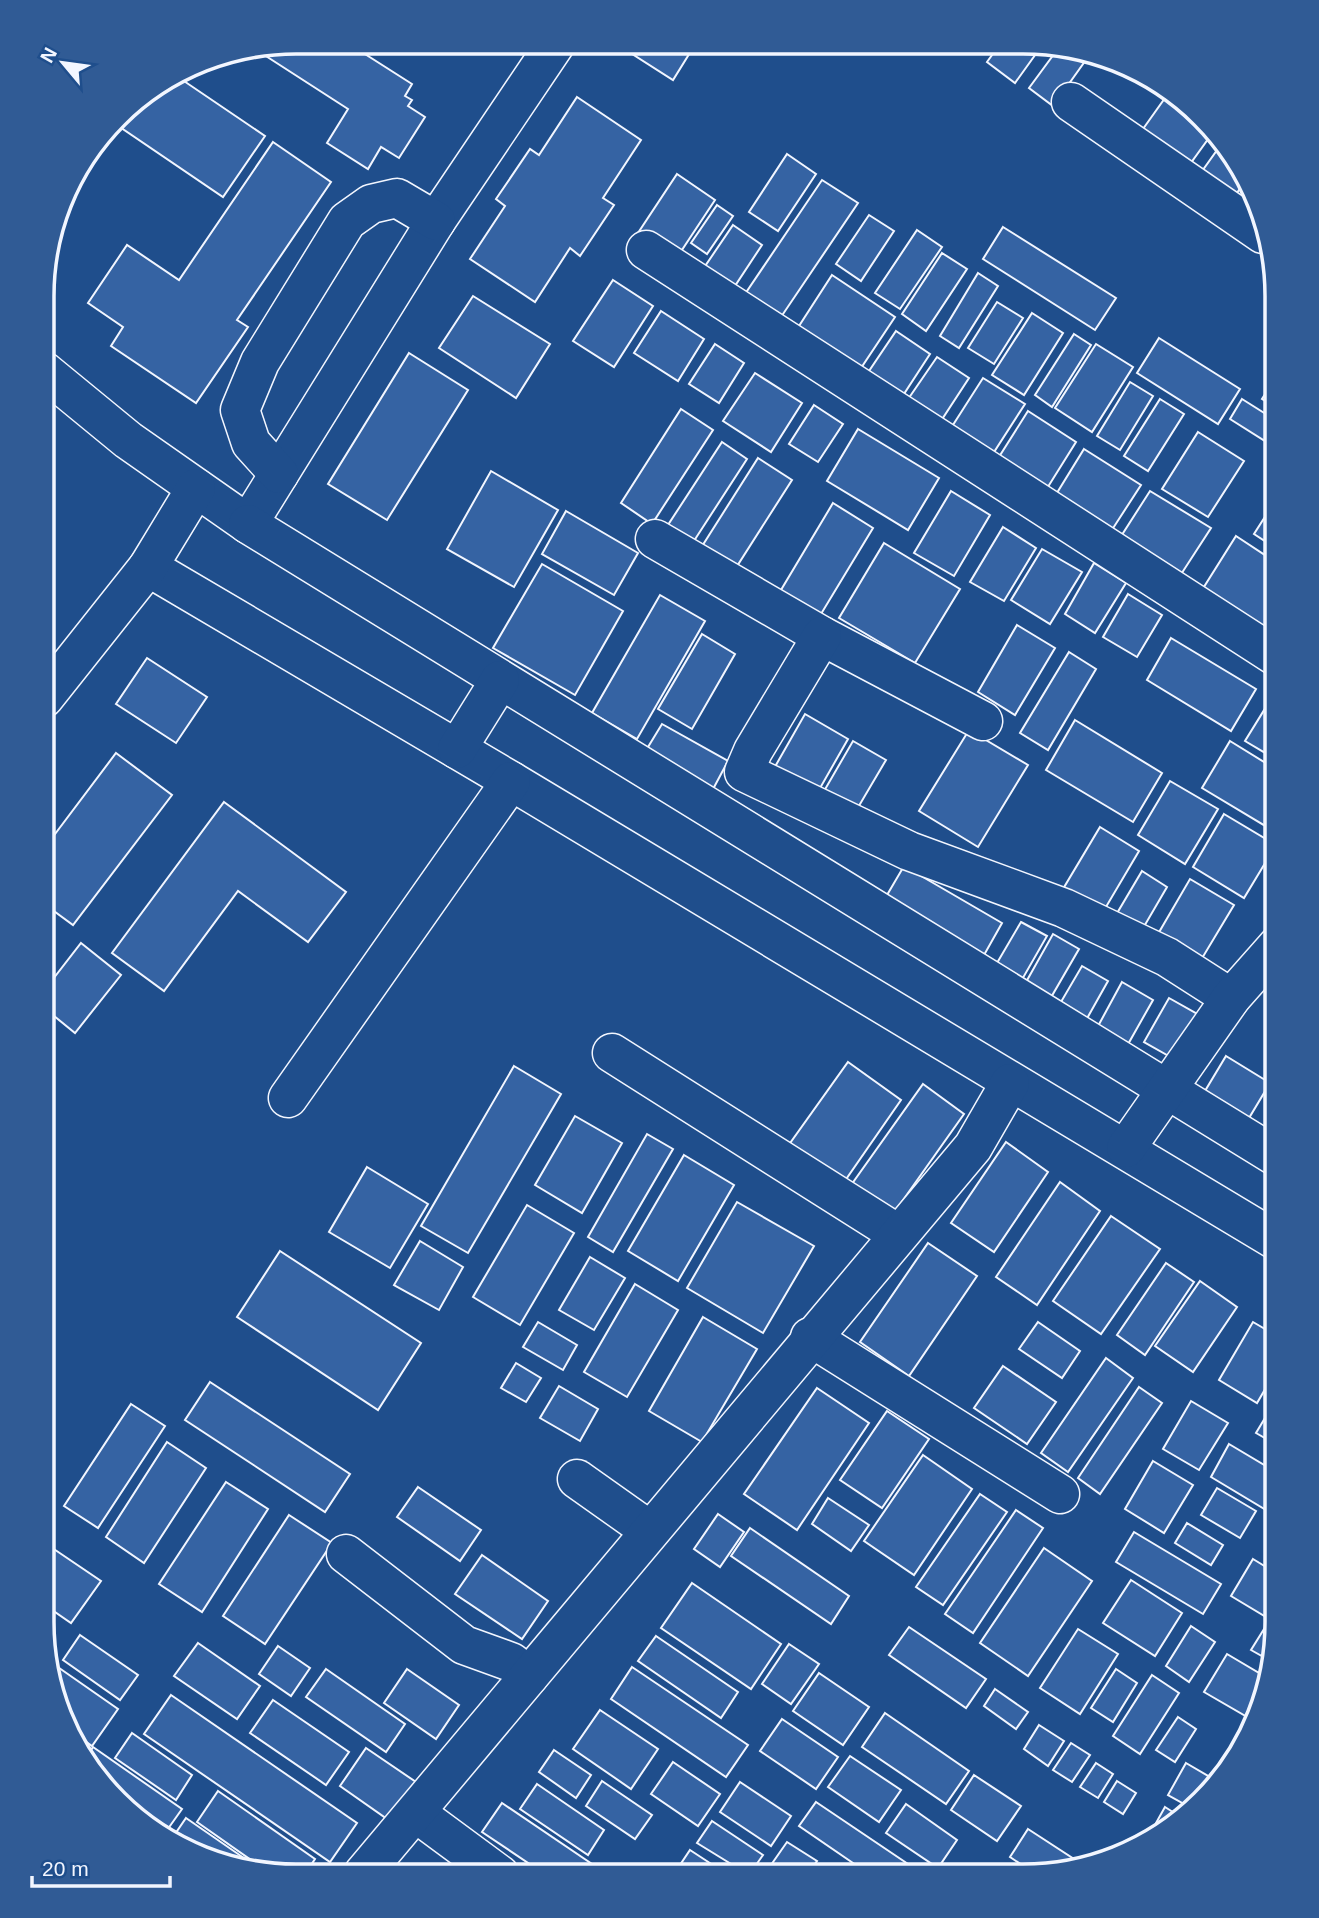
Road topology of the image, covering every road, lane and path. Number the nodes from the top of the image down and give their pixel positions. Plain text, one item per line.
1 (549, 54) edge
2 (1071, 102) dead end
3 (436, 221) junction
4 (1255, 228) edge
5 (646, 250) dead end
6 (54, 379) edge
7 (279, 474) junction
8 (196, 488) junction
9 (248, 524) junction
10 (655, 539) dead end
11 (148, 567) junction
12 (822, 636) junction
13 (1265, 649) edge
14 (500, 680) junction
15 (54, 685) edge
16 (983, 721) dead end
17 (457, 749) junction
18 (744, 772) junction
19 (511, 780) junction
20 (717, 814) junction
21 (1265, 960) edge
22 (1231, 998) junction
23 (612, 1053) dead end
24 (1010, 1083) junction
25 (1166, 1092) junction
26 (288, 1098) dead end
27 (1126, 1148) junction
28 (1264, 1150) edge
29 (1264, 1233) edge
30 (898, 1234) junction
31 (810, 1337) junction
32 (578, 1479) dead end
33 (1060, 1494) dead end
34 (649, 1530) junction
35 (346, 1554) dead end
36 (529, 1676) junction
37 (416, 1812) junction
38 (372, 1864) edge
39 (485, 1864) edge

1 - 3 street
2 - 4 street
3 - 7 street
3 - 7 street
5 - 13 street
6 - 8 street
7 - 9 street
8 - 9 street
8 - 11 street
9 - 14 street
10 - 12 street
11 - 15 street
11 - 17 street
12 - 16 street
12 - 18 street
14 - 17 street
14 - 20 street
17 - 19 street
18 - 20 street
18 - 22 street
19 - 24 street
19 - 26 street
20 - 25 street
21 - 22 street
22 - 25 street
23 - 30 street
24 - 27 street
24 - 30 street
25 - 27 street
25 - 28 street
27 - 29 street
30 - 31 street
31 - 33 street
31 - 34 street
32 - 34 street
34 - 36 street
35 - 36 street
36 - 37 street
37 - 38 street
37 - 39 street

